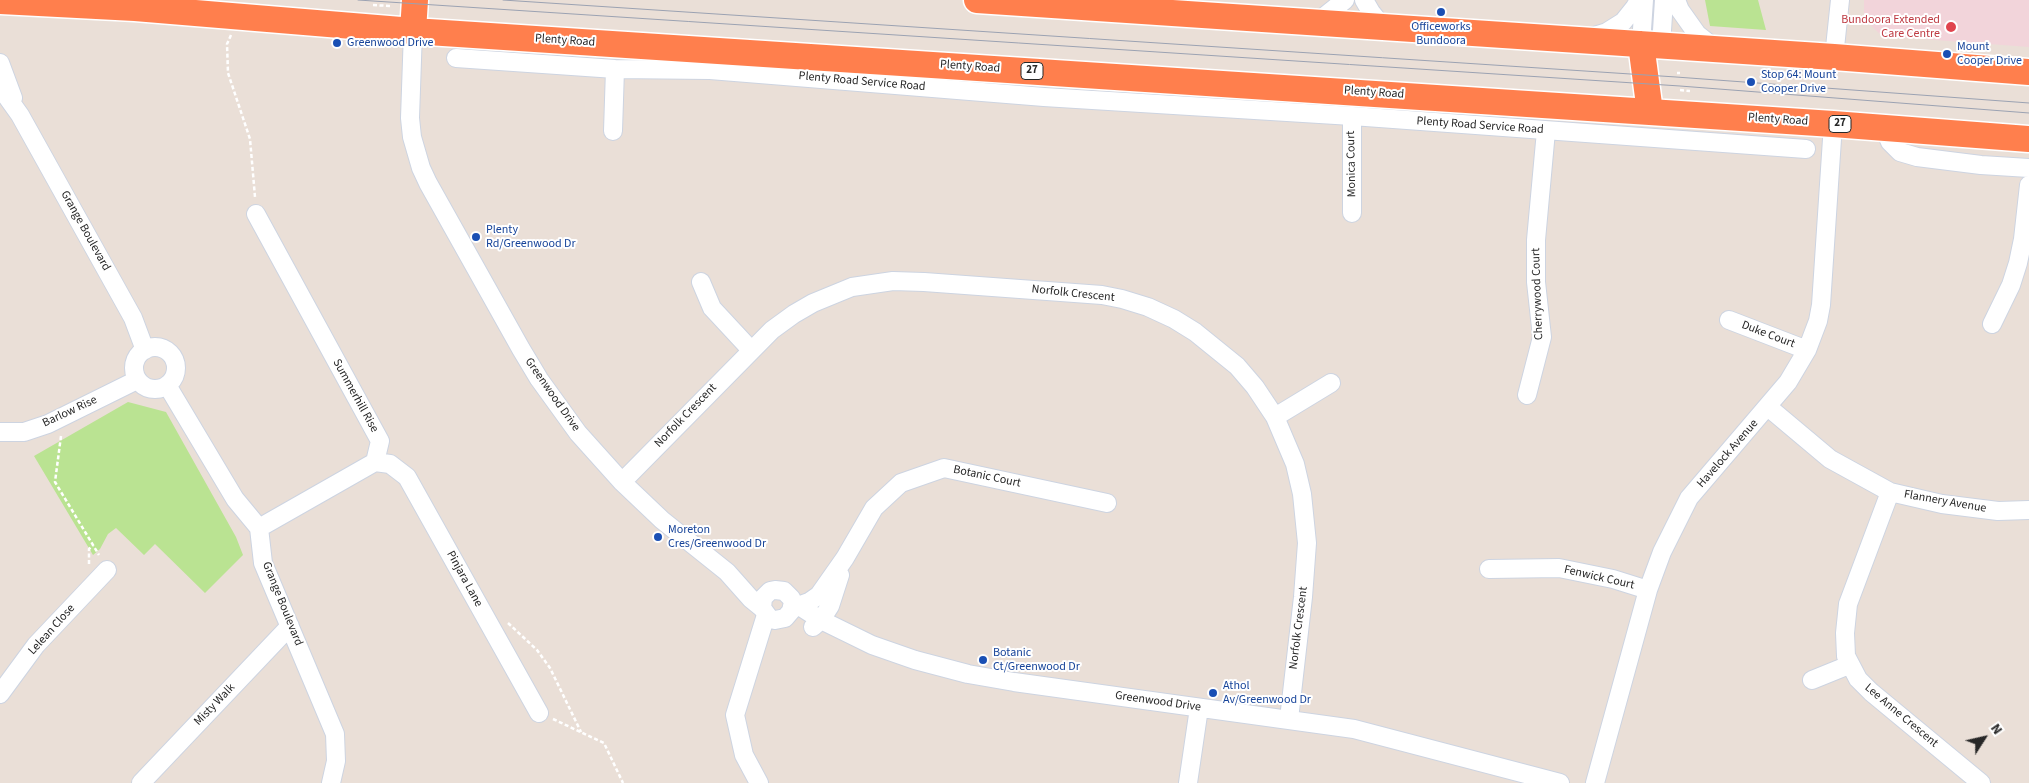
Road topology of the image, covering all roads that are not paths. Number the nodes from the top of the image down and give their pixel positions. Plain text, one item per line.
1 (416, 0) edge
2 (977, 0) edge
3 (1345, 0) edge
4 (1364, 0) edge
5 (1639, 0) edge
6 (1644, 0) edge
7 (1664, 0) edge
8 (1676, 0) edge
9 (1840, 0) edge
10 (0, 1) edge
11 (1316, 23) junction
12 (1383, 27) junction
13 (413, 31) junction
14 (499, 37) junction
15 (1578, 40) junction
16 (1651, 45) junction
17 (1718, 50) junction
18 (1834, 57) junction
19 (456, 58) dead end
20 (522, 62) junction
21 (0, 63) edge
22 (616, 69) junction
23 (2029, 72) edge
24 (0, 87) edge
25 (1201, 94) junction
26 (1650, 112) junction
27 (20, 115) junction
28 (1352, 116) junction
29 (1784, 120) junction
30 (1833, 124) junction
31 (1884, 128) junction
32 (612, 130) dead end
33 (1546, 131) junction
34 (2029, 138) edge
35 (1759, 145) junction
36 (1806, 149) dead end
37 (2029, 168) edge
38 (2029, 185) edge
39 (1352, 213) dead end
40 (256, 214) road end
41 (701, 282) dead end
42 (1729, 320) dead end
43 (1992, 324) dead end
44 (145, 350) junction
45 (751, 350) junction
46 (1807, 350) junction
47 (137, 380) junction
48 (1331, 383) dead end
49 (167, 385) junction
50 (1527, 395) dead end
51 (1768, 407) junction
52 (1275, 417) junction
53 (0, 432) edge
54 (375, 462) junction
55 (622, 482) junction
56 (1890, 492) junction
57 (1108, 503) dead end
58 (2029, 510) edge
59 (259, 528) junction
60 (845, 558) junction
61 (1489, 569) dead end
62 (107, 570) road end
63 (727, 572) junction
64 (1648, 590) junction
65 (770, 591) junction
66 (781, 612) junction
67 (817, 624) junction
68 (290, 626) junction
69 (1850, 665) junction
70 (1812, 680) dead end
71 (0, 694) edge
72 (1199, 708) junction
73 (539, 713) road end
74 (1289, 720) junction
75 (141, 783) edge
76 (330, 783) edge
77 (759, 783) edge
78 (1188, 783) edge
79 (1558, 783) edge
80 (1596, 783) edge
81 (1981, 783) edge

1 - 13 highway
2 - 11 highway
3 - 11 street
4 - 12 street
5 - 15 street
6 - 16 street
7 - 16 street
8 - 17 street
9 - 18 street
10 - 13 highway, Plenty Road / 27
11 - 12 highway
12 - 15 highway
13 - 14 highway, Plenty Road / 27
13 - 55 street, Greenwood Drive
14 - 20 street
14 - 25 highway, Plenty Road / 27
15 - 16 highway
16 - 17 highway
16 - 26 highway
17 - 18 highway
18 - 23 highway
19 - 20 street, Plenty Road Service Road
20 - 22 street, Plenty Road Service Road
21 - 27 street, Grange Boulevard
22 - 25 street, Plenty Road Service Road
22 - 32 street
24 - 27 street, Grange Boulevard
25 - 26 highway, Plenty Road / 27
25 - 28 street, Plenty Road Service Road
26 - 29 highway, Plenty Road / 27
27 - 44 street, Grange Boulevard
28 - 33 street, Plenty Road Service Road
28 - 39 street, Monica Court
29 - 30 highway, Plenty Road / 27
29 - 35 street
30 - 31 highway, Plenty Road / 27
30 - 46 street, Havelock Avenue
31 - 34 highway, Plenty Road / 27
31 - 37 street
33 - 35 street, Plenty Road Service Road
33 - 50 street, Cherrywood Court
35 - 36 street, Plenty Road Service Road
38 - 43 street
40 - 54 street, Summerhill Rise
41 - 45 street
42 - 46 street, Duke Court
44 - 47 street
44 - 49 street
45 - 52 street, Norfolk Crescent
45 - 55 street, Norfolk Crescent
46 - 51 street, Havelock Avenue
47 - 49 street
47 - 53 street, Barlow Rise
48 - 52 street
49 - 59 street
51 - 56 street, Flannery Avenue
51 - 64 street, Havelock Avenue
52 - 74 street, Norfolk Crescent
54 - 59 street
54 - 73 street, Pinjara Lane
55 - 63 street, Greenwood Drive
56 - 58 street, Flannery Avenue
56 - 69 street, Lee Anne Crescent
57 - 60 street, Botanic Court
59 - 68 street, Grange Boulevard
60 - 66 street, Botanic Court
60 - 67 street, Botanic Court
61 - 64 street, Fenwick Court
62 - 71 street, Lelean Close
63 - 65 street, Greenwood Drive
63 - 66 street, Greenwood Drive
64 - 80 street, Havelock Avenue
65 - 66 street
65 - 66 street, Greenwood Drive
66 - 67 street, Greenwood Drive
66 - 77 street
67 - 72 street, Greenwood Drive
68 - 75 street, Misty Walk
68 - 76 street, Grange Boulevard
69 - 70 street
69 - 81 street, Lee Anne Crescent
72 - 74 street, Greenwood Drive
72 - 78 street
74 - 79 street, Greenwood Drive

